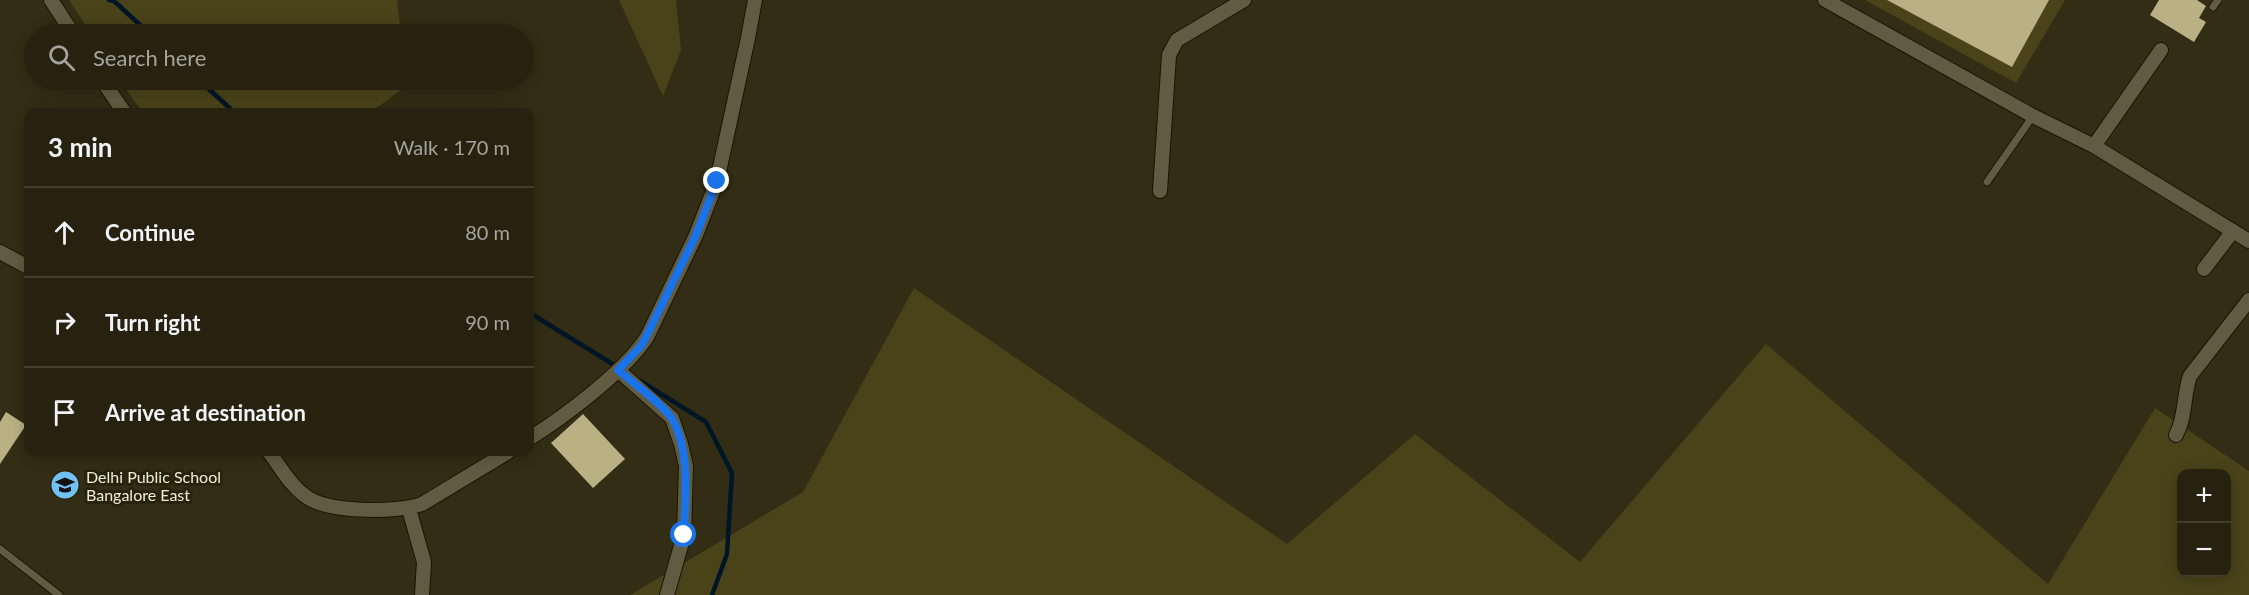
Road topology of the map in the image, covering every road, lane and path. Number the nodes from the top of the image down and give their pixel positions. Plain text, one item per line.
1 (51, 0) edge
2 (755, 0) edge
3 (1244, 0) edge
4 (1825, 0) edge
5 (67, 24) edge
6 (2161, 50) dead end
7 (109, 90) edge
8 (121, 108) edge
9 (2033, 116) junction
10 (2094, 146) junction
11 (1987, 182) dead end
12 (1160, 191) dead end
13 (2233, 231) junction
14 (2249, 241) edge
15 (0, 252) edge
16 (24, 265) edge
17 (2204, 269) dead end
18 (2249, 300) edge
19 (621, 366) junction
20 (534, 435) edge
21 (2176, 435) dead end
22 (272, 456) edge
23 (501, 456) edge
24 (409, 509) junction
25 (0, 549) edge
26 (58, 595) edge
27 (422, 595) edge
28 (667, 595) edge

1 - 5 street
2 - 19 street
3 - 12 street
4 - 9 street
6 - 10 street
7 - 8 street
9 - 10 street
9 - 11 lane
10 - 13 street
13 - 14 street
13 - 17 street
15 - 16 street
18 - 21 street
19 - 20 street
19 - 28 street
22 - 24 street
23 - 24 street
24 - 27 street
25 - 26 lane

